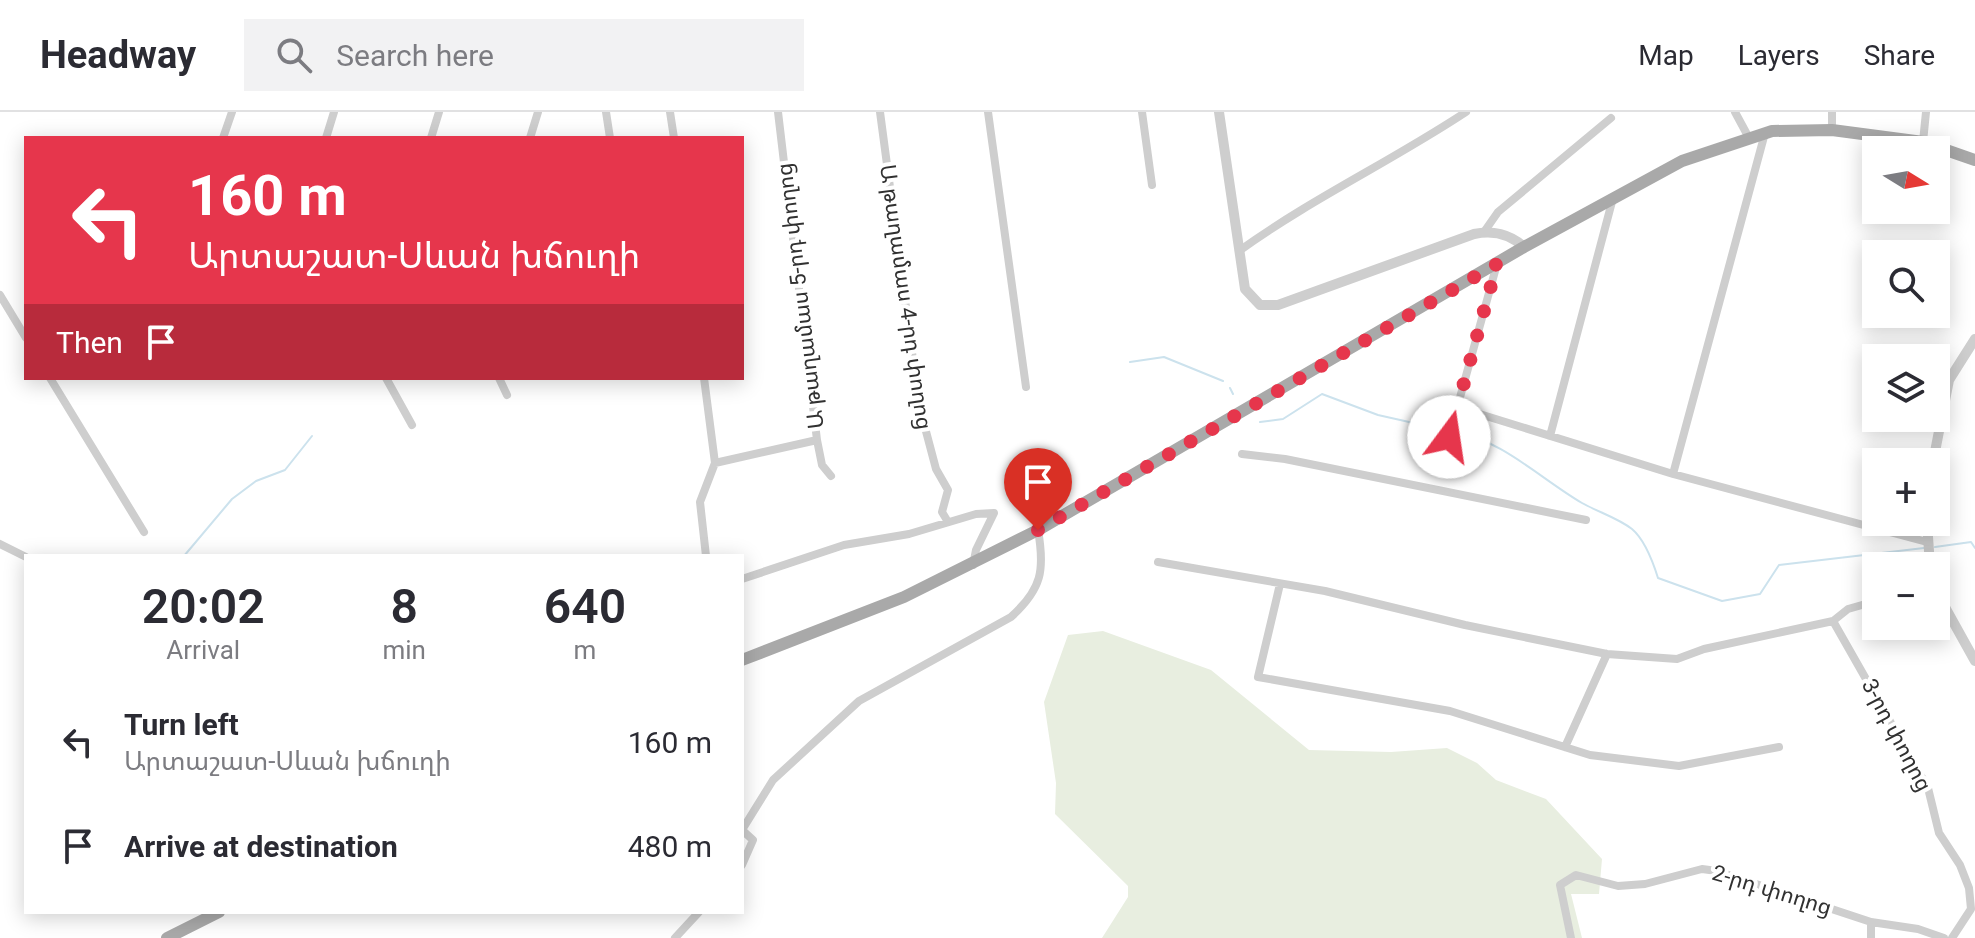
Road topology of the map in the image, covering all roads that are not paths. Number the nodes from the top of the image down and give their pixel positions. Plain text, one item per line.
1 (232, 112) edge
2 (334, 112) edge
3 (439, 112) edge
4 (538, 112) edge
5 (606, 112) edge
6 (670, 112) edge
7 (778, 112) edge
8 (880, 112) edge
9 (988, 112) edge
10 (1142, 112) edge
11 (1219, 112) edge
12 (1466, 112) edge
13 (1735, 112) edge
14 (1832, 112) edge
15 (1926, 112) edge
16 (1611, 118) dead end
17 (1832, 130) junction
18 (1765, 133) junction
19 (224, 136) edge
20 (327, 136) edge
21 (432, 136) edge
22 (531, 136) edge
23 (610, 136) edge
24 (674, 136) edge
25 (1878, 136) edge
26 (1924, 136) edge
27 (1749, 138) junction
28 (1950, 151) edge
29 (1975, 160) edge
30 (1152, 185) dead end
31 (1613, 198) junction
32 (1484, 232) junction
33 (1524, 247) junction
34 (1239, 251) junction
35 (1497, 264) junction
36 (0, 295) edge
37 (24, 335) edge
38 (1975, 339) edge
39 (51, 380) edge
40 (387, 380) edge
41 (500, 380) edge
42 (704, 380) edge
43 (1026, 387) dead end
44 (507, 395) dead end
45 (1457, 407) junction
46 (412, 425) dead end
47 (1550, 436) junction
48 (1449, 437) dead end
49 (817, 440) junction
50 (1936, 448) edge
51 (1242, 454) dead end
52 (715, 463) junction
53 (1673, 474) junction
54 (831, 476) dead end
55 (1586, 520) dead end
56 (948, 522) junction
57 (1038, 530) junction
58 (144, 532) dead end
59 (1927, 536) edge
60 (1927, 542) junction
61 (0, 544) edge
62 (1928, 552) edge
63 (706, 554) edge
64 (24, 556) edge
65 (1158, 562) dead end
66 (973, 565) junction
67 (744, 578) edge
68 (1280, 584) junction
69 (1862, 605) edge
70 (1950, 616) edge
71 (1833, 621) junction
72 (1607, 654) junction
73 (744, 656) edge
74 (1975, 661) edge
75 (1565, 747) junction
76 (1779, 747) dead end
77 (744, 827) edge
78 (744, 832) edge
79 (744, 860) edge
80 (215, 914) edge
81 (697, 914) edge
82 (1871, 922) junction
83 (167, 938) edge
84 (675, 938) edge
85 (1571, 938) edge
86 (1871, 938) edge
87 (1944, 938) edge
88 (1952, 938) edge

1 - 19 street
2 - 20 street
3 - 21 street
4 - 22 street
5 - 23 street
6 - 24 street
7 - 49 street, Ա թաղամաս 5-րդ փողոց
8 - 56 street, Ա թաղամաս 4-րդ փողոց
9 - 43 street
10 - 30 street
11 - 34 street
12 - 34 street
13 - 27 street
14 - 17 street
15 - 26 street
16 - 32 street
17 - 18 main road
17 - 25 main road
18 - 27 main road
18 - 53 street
27 - 31 main road
28 - 29 main road
31 - 33 main road
31 - 47 street
32 - 33 street
32 - 34 street
33 - 35 main road
35 - 45 street
35 - 57 main road
36 - 37 street
38 - 50 street
39 - 58 street
40 - 46 street
41 - 44 street
42 - 52 street
45 - 47 street
45 - 48 street
47 - 53 street
49 - 52 street
49 - 54 street, Ա թաղամաս 5-րդ փողոց
51 - 55 street
52 - 63 street
53 - 60 street
56 - 66 street
56 - 67 street
57 - 66 main road
57 - 77 street
59 - 60 street
60 - 62 street
61 - 64 street
65 - 68 street
66 - 73 main road
68 - 72 street
68 - 75 street
69 - 71 street
70 - 74 street
71 - 72 street
71 - 88 street, 3-րդ փողոց
72 - 75 street
75 - 76 street
78 - 79 street
80 - 83 main road
81 - 84 street
82 - 85 street, 2-րդ փողոց
82 - 86 street
82 - 87 street, 2-րդ փողոց

